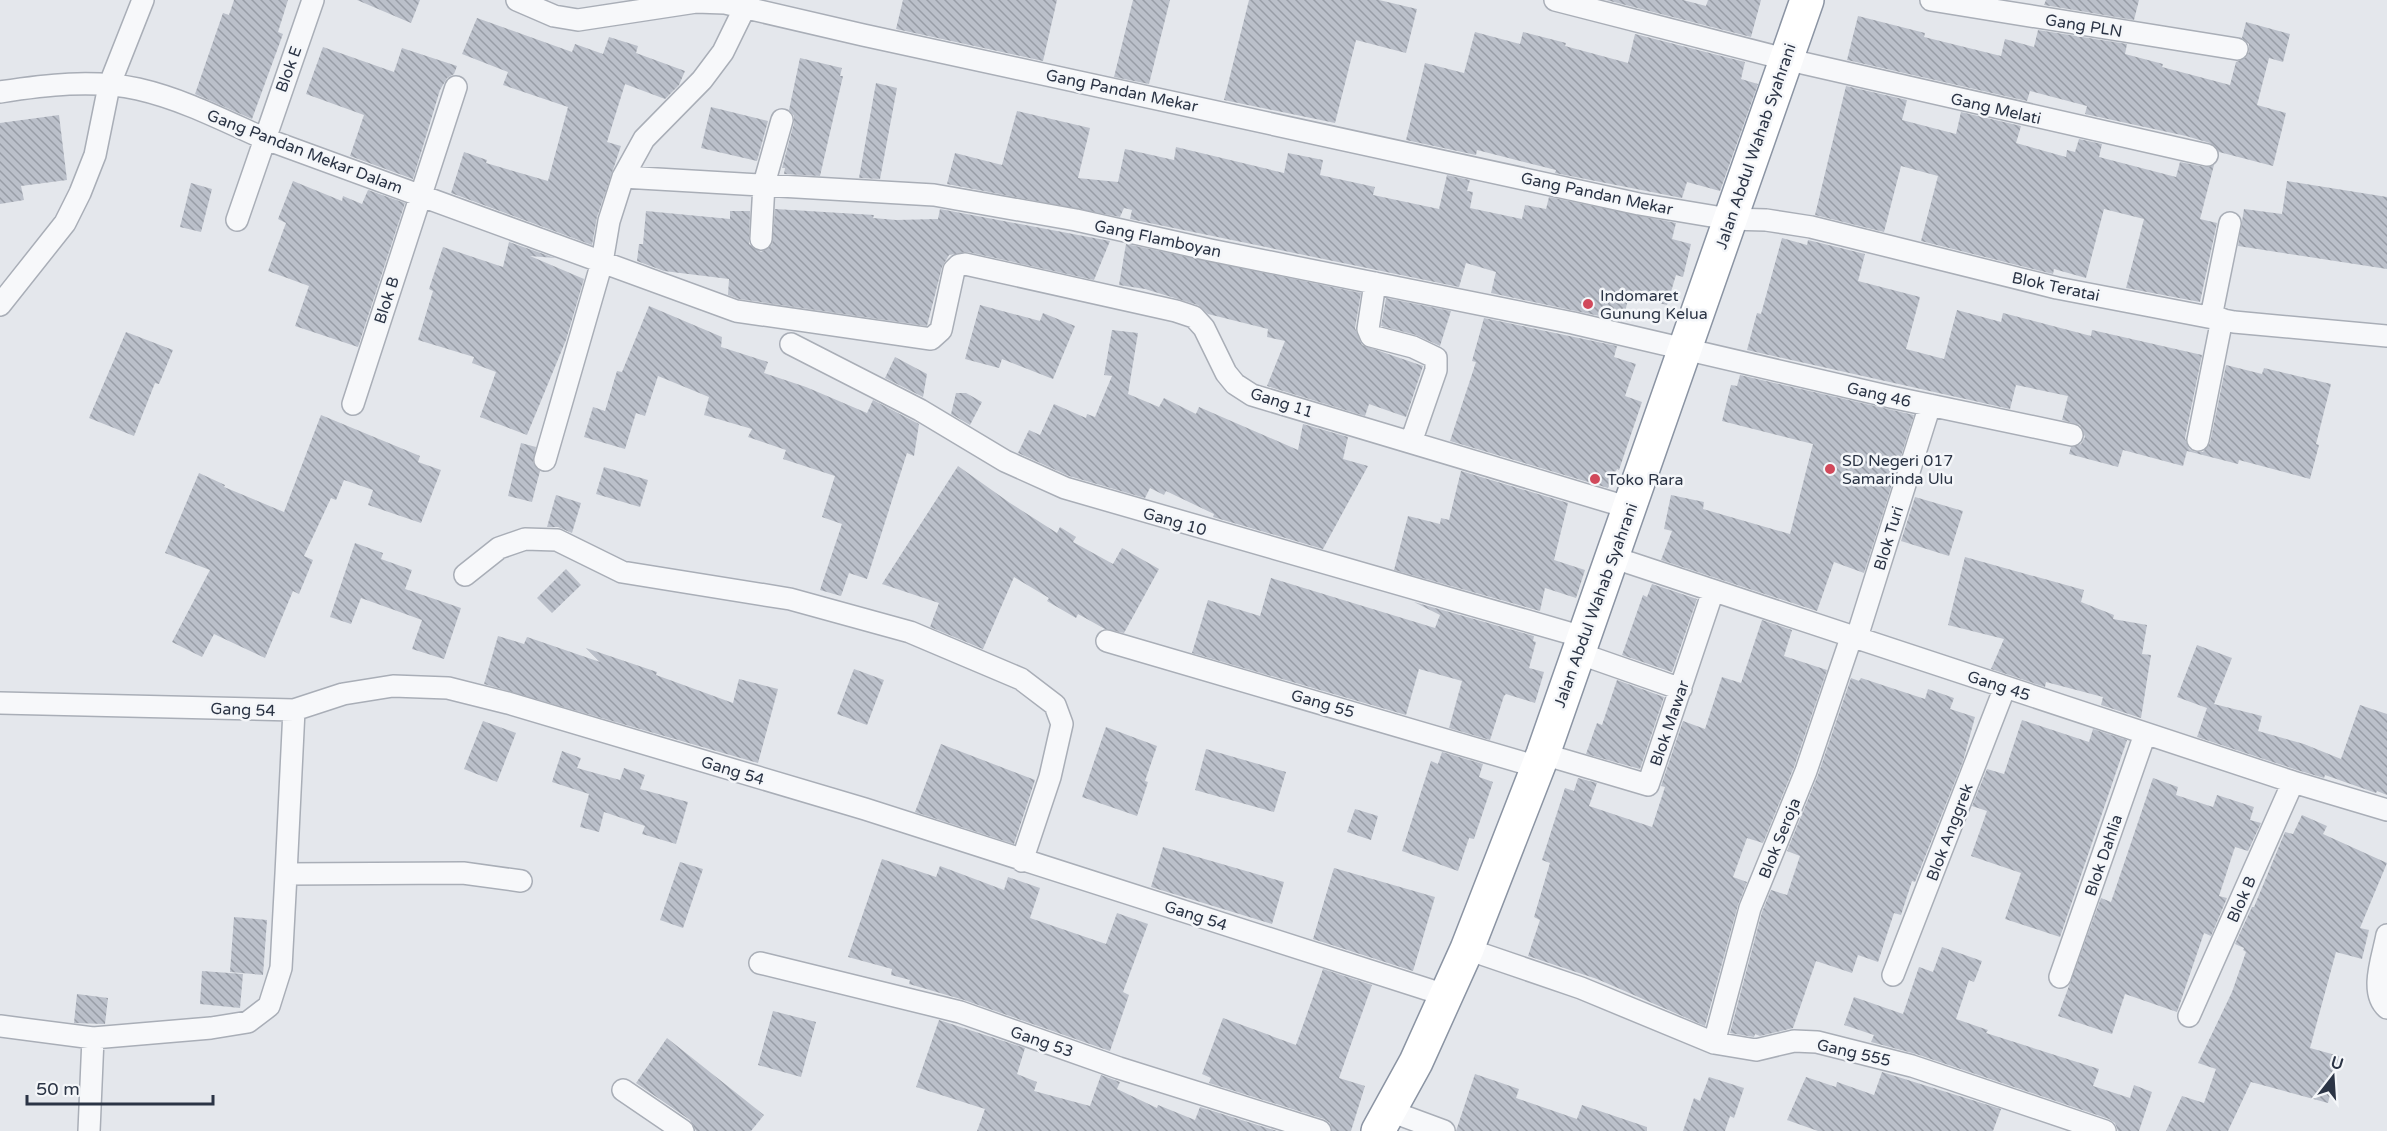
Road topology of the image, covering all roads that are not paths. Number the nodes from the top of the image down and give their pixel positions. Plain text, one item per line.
1 (143, 0) edge
2 (312, 0) edge
3 (517, 0) edge
4 (1555, 0) edge
5 (1807, 0) edge
6 (1931, 0) edge
7 (746, 6) junction
8 (2237, 49) dead end
9 (1785, 59) junction
10 (109, 86) junction
11 (456, 87) dead end
12 (0, 92) edge
13 (782, 120) dead end
14 (263, 138) junction
15 (2207, 155) dead end
16 (623, 177) junction
17 (765, 184) junction
18 (419, 196) junction
19 (1729, 219) junction
20 (237, 220) dead end
21 (2230, 223) dead end
22 (761, 239) dead end
23 (602, 262) junction
24 (965, 264) joint
25 (1375, 283) junction
26 (0, 305) edge
27 (2216, 318) junction
28 (2387, 336) edge
29 (791, 344) dead end
30 (1687, 347) junction
31 (353, 405) dead end
32 (1930, 405) junction
33 (2072, 435) dead end
34 (2198, 440) dead end
35 (1411, 442) junction
36 (545, 460) dead end
37 (1630, 508) junction
38 (1612, 557) junction
39 (465, 575) dead end
40 (1713, 591) junction
41 (1854, 636) junction
42 (1107, 641) dead end
43 (1580, 645) junction
44 (2004, 687) junction
45 (1681, 689) junction
46 (0, 703) edge
47 (294, 710) junction
48 (2145, 734) junction
49 (1540, 760) junction
50 (2293, 782) junction
51 (2387, 810) edge
52 (1022, 861) junction
53 (286, 874) junction
54 (521, 880) dead end
55 (2387, 935) edge
56 (1467, 949) junction
57 (760, 963) dead end
58 (1893, 975) dead end
59 (2060, 977) dead end
60 (1445, 995) junction
61 (2387, 1008) edge
62 (2189, 1016) dead end
63 (0, 1026) edge
64 (93, 1038) junction
65 (1714, 1043) junction
66 (623, 1090) dead end
67 (1384, 1121) edge
68 (89, 1131) edge
69 (683, 1131) edge
70 (1320, 1131) edge
71 (1444, 1131) edge
72 (2105, 1131) edge

1 - 10 street
2 - 14 street, Blok E
3 - 7 street, Gang Pandan Mekar
4 - 9 street, Gang Melati
5 - 9 highway, Jalan Abdul Wahab Syahrani
6 - 8 street, Gang PLN
7 - 16 street
7 - 19 street, Gang Pandan Mekar
9 - 15 street, Gang Melati
9 - 19 highway, Jalan Abdul Wahab Syahrani
10 - 12 street, Gang Pandan Mekar Dalam
10 - 14 street, Gang Pandan Mekar Dalam
10 - 26 street
11 - 18 street, Blok B
13 - 17 street
14 - 18 street, Gang Pandan Mekar Dalam
14 - 20 street, Blok E
16 - 17 street, Gang Flamboyan
16 - 23 street
17 - 22 street
17 - 25 street, Gang Flamboyan
18 - 23 street, Gang Pandan Mekar Dalam
18 - 31 street, Blok B
19 - 27 street, Blok Teratai
19 - 30 highway, Jalan Abdul Wahab Syahrani
21 - 27 street
23 - 24 street, Gang Pandan Mekar Dalam
23 - 36 street
24 - 35 street, Gang 11
25 - 30 street, Gang Flamboyan
25 - 35 street
27 - 28 street, Blok Teratai
27 - 34 street
29 - 43 street, Gang 10
30 - 32 street, Gang 46
30 - 37 highway, Jalan Abdul Wahab Syahrani
32 - 33 street, Gang 46
32 - 41 street, Blok Turi
35 - 37 street, Gang 11
37 - 38 highway, Jalan Abdul Wahab Syahrani
38 - 40 street, Gang 45
38 - 43 highway, Jalan Abdul Wahab Syahrani
39 - 52 street
40 - 41 street, Gang 45
40 - 45 street, Blok Mawar
41 - 44 street, Gang 45
41 - 65 street, Blok Seroja
42 - 49 street, Gang 55
43 - 45 street, Gang 10
43 - 49 highway, Jalan Abdul Wahab Syahrani
44 - 48 street, Gang 45
44 - 58 street, Blok Anggrek
45 - 49 street, Blok Mawar
46 - 47 street, Gang 54
47 - 52 street, Gang 54
47 - 53 street
48 - 50 street, Gang 45
48 - 59 street, Blok Dahlia
49 - 56 highway, Jalan Abdul Wahab Syahrani
50 - 51 street, Gang 45
50 - 62 street, Blok B
52 - 60 street, Gang 54
53 - 54 street
53 - 64 street
55 - 61 street
56 - 60 highway, Jalan Abdul Wahab Syahrani
56 - 65 street, Gang 555
57 - 70 street, Gang 53
60 - 67 highway, Jalan Abdul Wahab Syahrani
63 - 64 street
64 - 68 street
65 - 72 street, Gang 555
66 - 69 street
67 - 71 street

